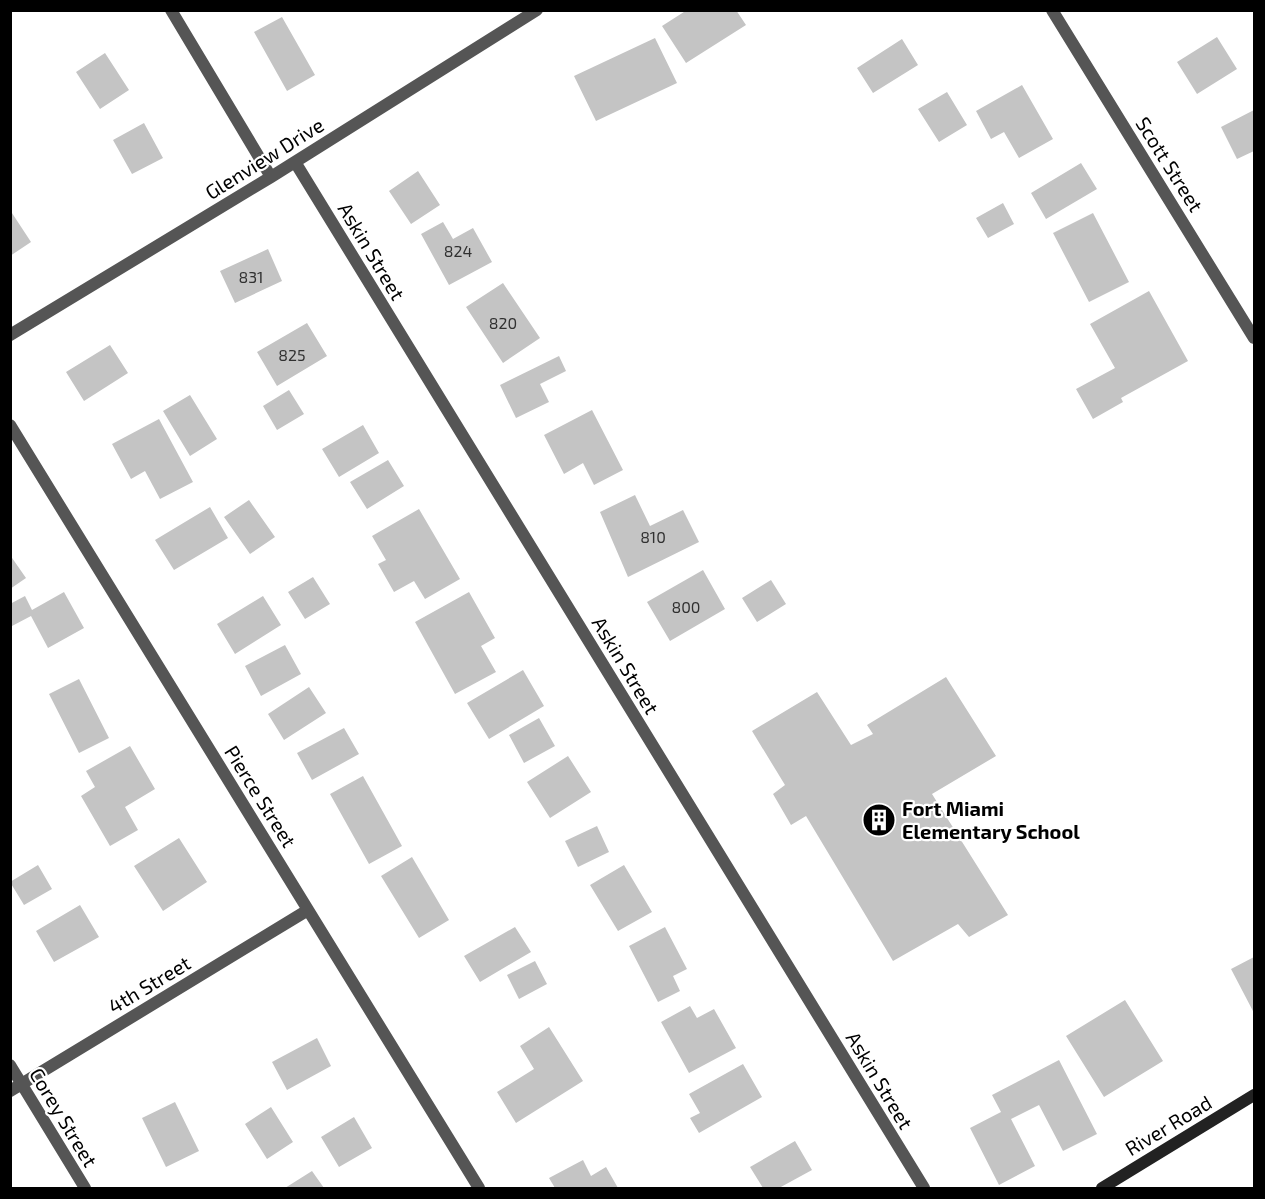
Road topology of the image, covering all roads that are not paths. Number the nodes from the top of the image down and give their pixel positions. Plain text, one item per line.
1 (171, 10) edge
2 (537, 10) edge
3 (1052, 10) edge
4 (295, 162) junction
5 (271, 177) junction
6 (10, 335) edge
7 (1254, 338) edge
8 (10, 425) edge
9 (308, 910) junction
10 (10, 1065) edge
11 (22, 1084) junction
12 (10, 1091) edge
13 (1254, 1095) edge
14 (85, 1188) edge
15 (479, 1188) edge
16 (924, 1188) edge
17 (1102, 1188) edge

1 - 5 street
2 - 4 street, Glenview Drive
3 - 7 street, Scott Street
4 - 5 street, Glenview Drive
4 - 16 street, Askin Street
5 - 6 street, Glenview Drive
8 - 9 street, Pierce Street
9 - 11 street, 4th Street
9 - 15 street, Pierce Street
10 - 11 street, Corey Street
11 - 12 street, 4th Street
11 - 14 street, Corey Street
13 - 17 street, River Road

